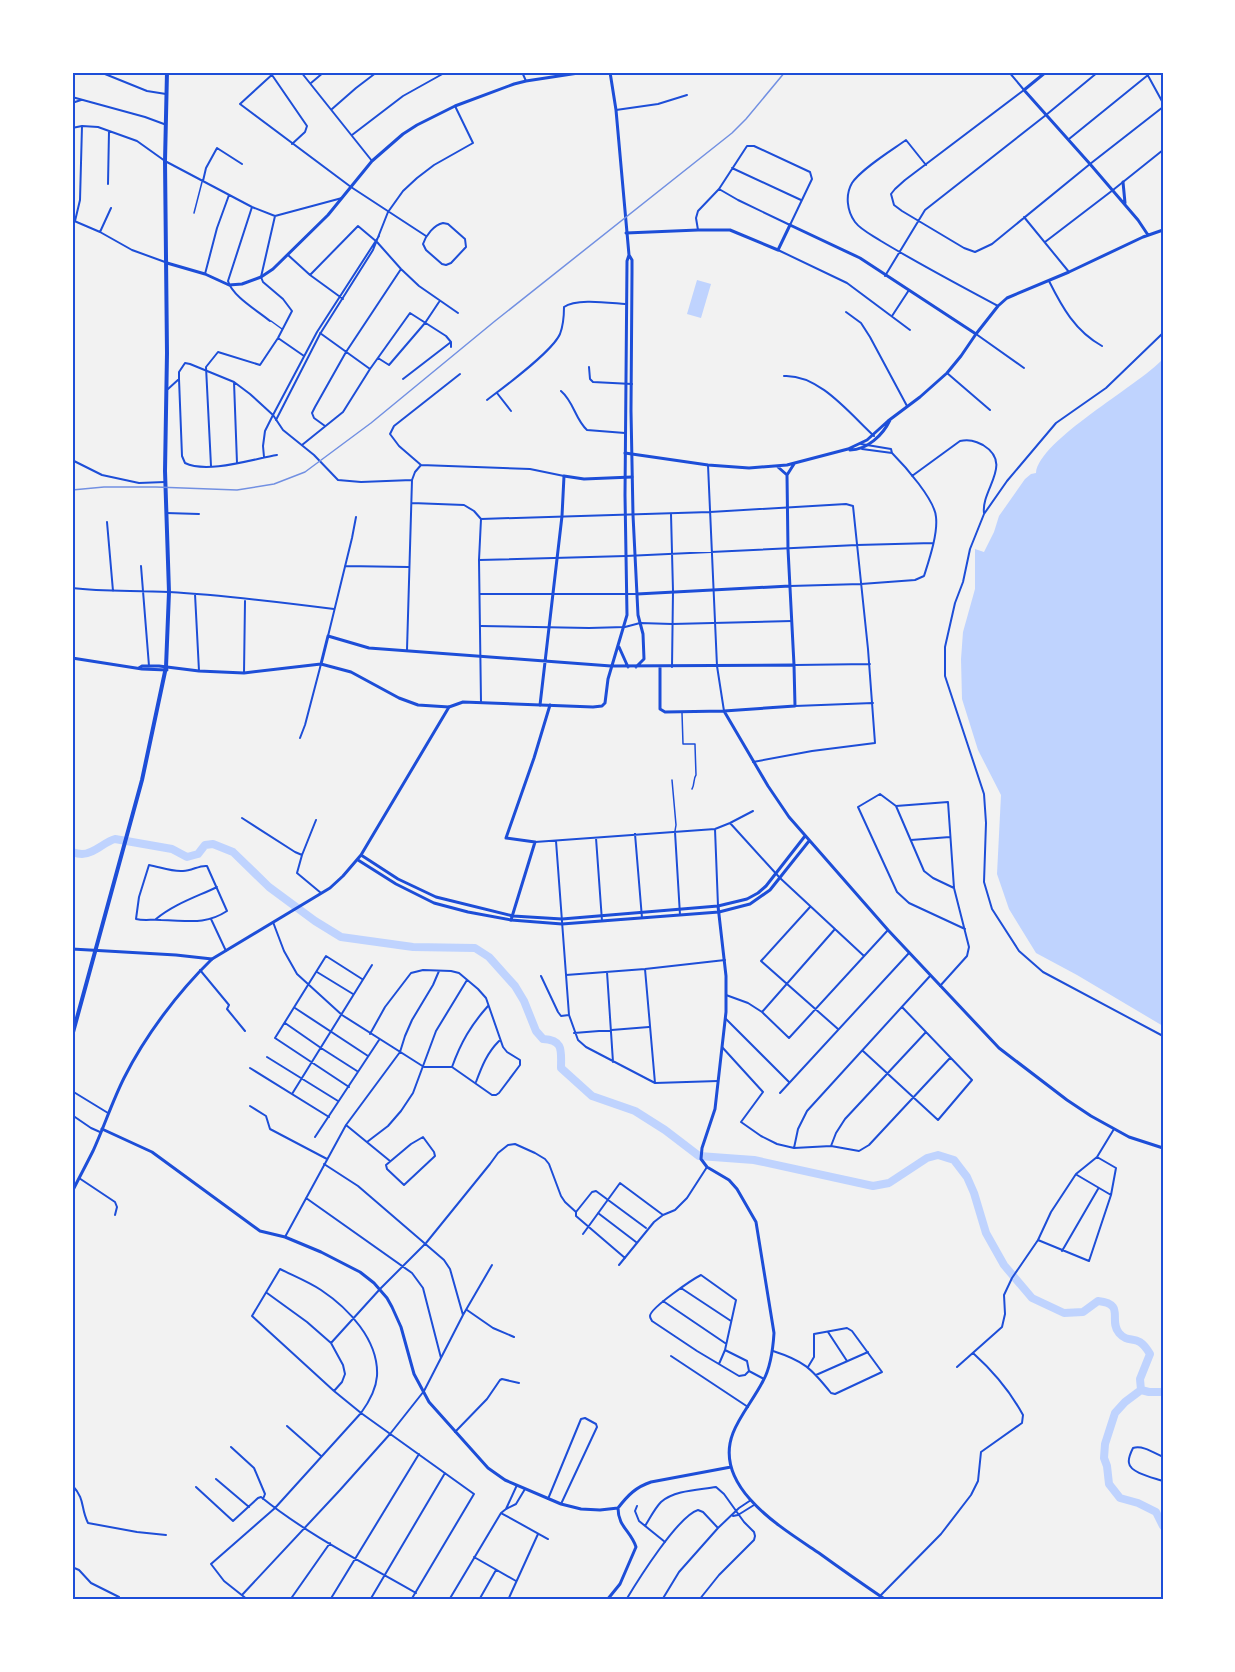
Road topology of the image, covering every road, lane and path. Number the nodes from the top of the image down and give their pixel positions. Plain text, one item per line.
1 (100, 72) edge
2 (167, 72) edge
3 (301, 72) edge
4 (324, 72) edge
5 (377, 72) edge
6 (446, 72) edge
7 (522, 72) edge
8 (585, 72) edge
9 (610, 72) edge
10 (1009, 72) edge
11 (1046, 72) edge
12 (1098, 72) edge
13 (273, 73) edge
14 (1147, 74) edge
15 (526, 81) junction
16 (311, 83) junction
17 (1024, 90) junction
18 (166, 94) junction
19 (687, 95) dead end
20 (72, 98) edge
21 (81, 100) junction
22 (72, 103) edge
23 (1163, 105) edge
24 (455, 106) junction
25 (332, 109) junction
26 (616, 110) junction
27 (1046, 115) junction
28 (166, 125) junction
29 (82, 126) junction
30 (72, 128) edge
31 (109, 131) junction
32 (352, 135) junction
33 (1069, 139) junction
34 (291, 144) junction
35 (1163, 150) edge
36 (165, 161) junction
37 (372, 161) junction
38 (242, 164) dead end
39 (1090, 164) junction
40 (926, 165) junction
41 (732, 168) junction
42 (203, 181) junction
43 (1123, 182) junction
44 (108, 184) dead end
45 (351, 188) junction
46 (719, 189) junction
47 (1113, 190) junction
48 (229, 195) junction
49 (343, 198) junction
50 (801, 200) junction
51 (1125, 204) junction
52 (252, 207) junction
53 (111, 208) dead end
54 (388, 212) junction
55 (194, 213) dead end
56 (275, 216) junction
57 (1024, 217) junction
58 (73, 220) edge
59 (919, 221) junction
60 (790, 225) junction
61 (698, 230) junction
62 (1163, 230) edge
63 (100, 232) junction
64 (626, 233) junction
65 (1148, 235) junction
66 (426, 236) junction
67 (376, 241) junction
68 (1045, 242) junction
69 (778, 250) junction
70 (900, 253) junction
71 (288, 255) junction
72 (629, 255) junction
73 (167, 263) junction
74 (401, 269) junction
75 (1069, 272) junction
76 (205, 274) junction
77 (310, 275) junction
78 (885, 276) junction
79 (261, 277) junction
80 (1049, 281) junction
81 (229, 285) junction
82 (909, 290) junction
83 (339, 297) junction
84 (343, 299) junction
85 (439, 301) junction
86 (633, 301) junction
87 (627, 304) junction
88 (998, 306) junction
89 (846, 312) dead end
90 (458, 313) dead end
91 (892, 315) junction
92 (270, 321) joint
93 (425, 322) junction
94 (283, 329) junction
95 (910, 330) dead end
96 (319, 333) junction
97 (627, 333) junction
98 (633, 333) junction
99 (1163, 333) edge
100 (976, 334) junction
101 (278, 338) junction
102 (451, 342) junction
103 (1102, 346) dead end
104 (451, 347) dead end
105 (346, 352) junction
106 (304, 356) junction
107 (378, 358) junction
108 (626, 359) junction
109 (632, 359) junction
110 (589, 367) dead end
111 (1024, 368) dead end
112 (370, 369) junction
113 (206, 370) junction
114 (947, 373) junction
115 (460, 374) dead end
116 (784, 376) dead end
117 (178, 379) junction
118 (404, 379) dead end
119 (234, 382) junction
120 (625, 383) junction
121 (632, 384) junction
122 (166, 391) junction
123 (561, 392) dead end
124 (497, 393) junction
125 (487, 400) dead end
126 (907, 406) junction
127 (990, 410) dead end
128 (511, 411) dead end
129 (625, 411) junction
130 (631, 411) junction
131 (273, 415) junction
132 (276, 420) junction
133 (325, 426) junction
134 (625, 434) junction
135 (874, 436) junction
136 (860, 444) junction
137 (302, 445) junction
138 (868, 446) junction
139 (848, 449) junction
140 (862, 449) junction
141 (625, 453) junction
142 (892, 453) junction
143 (632, 454) junction
144 (277, 455) dead end
145 (264, 457) junction
146 (72, 460) edge
147 (237, 464) junction
148 (794, 464) junction
149 (421, 465) junction
150 (708, 465) junction
151 (211, 466) junction
152 (778, 467) junction
153 (564, 476) junction
154 (787, 476) junction
155 (912, 476) junction
156 (625, 477) junction
157 (632, 477) junction
158 (412, 480) junction
159 (165, 482) junction
160 (412, 503) junction
161 (788, 508) junction
162 (710, 512) junction
163 (166, 513) junction
164 (671, 513) junction
165 (199, 514) dead end
166 (984, 514) junction
167 (626, 515) junction
168 (633, 515) junction
169 (562, 516) junction
170 (356, 517) dead end
171 (481, 519) junction
172 (106, 522) dead end
173 (933, 543) junction
174 (857, 544) junction
175 (788, 549) junction
176 (711, 552) junction
177 (672, 554) junction
178 (626, 556) junction
179 (635, 556) junction
180 (557, 558) junction
181 (479, 560) junction
182 (141, 566) dead end
183 (345, 566) junction
184 (409, 567) junction
185 (861, 584) junction
186 (790, 586) junction
187 (72, 588) edge
188 (713, 590) junction
189 (673, 591) junction
190 (113, 592) junction
191 (143, 592) junction
192 (169, 592) junction
193 (195, 594) junction
194 (480, 594) junction
195 (553, 594) junction
196 (627, 594) junction
197 (637, 594) junction
198 (245, 599) junction
199 (334, 609) junction
200 (792, 621) junction
201 (640, 623) junction
202 (715, 623) junction
203 (672, 624) junction
204 (481, 626) junction
205 (549, 627) junction
206 (625, 627) junction
207 (328, 636) junction
208 (619, 645) junction
209 (407, 650) junction
210 (481, 656) junction
211 (72, 658) edge
212 (644, 659) junction
213 (546, 662) junction
214 (321, 664) junction
215 (870, 664) junction
216 (794, 665) junction
217 (149, 666) junction
218 (611, 666) junction
219 (717, 666) junction
220 (628, 667) junction
221 (636, 667) junction
222 (645, 667) junction
223 (660, 667) junction
224 (672, 667) junction
225 (139, 668) junction
226 (166, 669) junction
227 (199, 671) junction
228 (244, 673) junction
229 (481, 702) junction
230 (873, 703) junction
231 (540, 705) junction
232 (550, 705) junction
233 (795, 706) junction
234 (449, 707) junction
235 (724, 711) junction
236 (682, 712) junction
237 (300, 738) dead end
238 (753, 762) junction
239 (672, 780) dead end
240 (692, 789) dead end
241 (896, 806) junction
242 (753, 810) dead end
243 (243, 818) dead end
244 (316, 820) dead end
245 (730, 823) junction
246 (715, 829) junction
247 (675, 832) junction
248 (635, 834) junction
249 (805, 836) junction
250 (596, 837) junction
251 (950, 837) junction
252 (910, 840) junction
253 (556, 841) junction
254 (809, 841) junction
255 (536, 842) junction
256 (302, 855) junction
257 (361, 855) junction
258 (358, 860) junction
259 (776, 874) junction
260 (780, 878) junction
261 (398, 879) junction
262 (396, 884) junction
263 (217, 887) junction
264 (954, 888) junction
265 (321, 893) junction
266 (436, 897) junction
267 (434, 903) junction
268 (469, 906) junction
269 (718, 906) junction
270 (810, 907) junction
271 (680, 909) junction
272 (468, 912) junction
273 (719, 912) junction
274 (642, 913) junction
275 (680, 915) junction
276 (602, 916) junction
277 (512, 918) junction
278 (642, 918) junction
279 (211, 919) junction
280 (562, 919) junction
281 (155, 920) junction
282 (273, 922) junction
283 (602, 922) junction
284 (562, 924) junction
285 (965, 928) junction
286 (835, 929) junction
287 (888, 930) junction
288 (72, 949) edge
289 (95, 950) junction
290 (226, 951) junction
291 (909, 953) junction
292 (864, 956) junction
293 (212, 959) junction
294 (725, 960) junction
295 (372, 965) dead end
296 (645, 969) junction
297 (200, 970) junction
298 (440, 970) junction
299 (316, 972) junction
300 (607, 972) junction
301 (566, 975) junction
302 (930, 975) junction
303 (541, 976) dead end
304 (362, 979) junction
305 (467, 980) junction
306 (787, 984) junction
307 (308, 985) junction
308 (940, 986) junction
309 (353, 994) junction
310 (726, 995) junction
311 (488, 1006) junction
312 (902, 1007) junction
313 (295, 1008) junction
314 (816, 1009) junction
315 (762, 1012) junction
316 (342, 1014) junction
317 (569, 1015) junction
318 (725, 1018) junction
319 (285, 1023) junction
320 (650, 1027) junction
321 (612, 1029) junction
322 (838, 1029) junction
323 (245, 1030) dead end
324 (331, 1032) junction
325 (926, 1032) junction
326 (574, 1033) junction
327 (370, 1034) junction
328 (72, 1035) edge
329 (1163, 1036) edge
330 (379, 1040) junction
331 (500, 1040) junction
332 (721, 1046) junction
333 (321, 1048) junction
334 (863, 1051) junction
335 (400, 1052) junction
336 (369, 1056) junction
337 (267, 1057) dead end
338 (950, 1058) junction
339 (614, 1062) junction
340 (311, 1063) junction
341 (424, 1067) junction
342 (452, 1067) junction
343 (250, 1068) dead end
344 (358, 1072) junction
345 (888, 1075) junction
346 (302, 1078) junction
347 (718, 1081) junction
348 (476, 1082) junction
349 (789, 1082) junction
350 (655, 1083) junction
351 (348, 1087) junction
352 (72, 1091) edge
353 (780, 1093) dead end
354 (292, 1094) junction
355 (912, 1097) junction
356 (339, 1101) junction
357 (250, 1106) dead end
358 (108, 1113) junction
359 (72, 1116) edge
360 (328, 1117) junction
361 (346, 1125) junction
362 (1114, 1129) junction
363 (101, 1131) junction
364 (315, 1137) dead end
365 (368, 1142) junction
366 (831, 1146) junction
367 (794, 1148) junction
368 (1163, 1148) edge
369 (1097, 1157) junction
370 (327, 1160) junction
371 (390, 1161) junction
372 (324, 1164) junction
373 (706, 1165) junction
374 (1076, 1174) junction
375 (79, 1178) junction
376 (1098, 1188) junction
377 (72, 1192) edge
378 (1111, 1195) junction
379 (306, 1197) junction
380 (609, 1198) junction
381 (576, 1212) junction
382 (598, 1213) junction
383 (115, 1215) dead end
384 (663, 1215) junction
385 (588, 1227) junction
386 (648, 1229) junction
387 (583, 1234) dead end
388 (285, 1237) junction
389 (1038, 1240) junction
390 (636, 1242) junction
391 (426, 1243) junction
392 (1062, 1251) junction
393 (625, 1258) junction
394 (492, 1265) dead end
395 (619, 1265) dead end
396 (403, 1266) junction
397 (681, 1288) junction
398 (380, 1289) junction
399 (267, 1293) junction
400 (663, 1301) junction
401 (466, 1310) junction
402 (463, 1315) junction
403 (354, 1318) junction
404 (731, 1322) junction
405 (828, 1332) junction
406 (514, 1337) dead end
407 (331, 1343) junction
408 (726, 1344) junction
409 (725, 1350) junction
410 (773, 1351) junction
411 (868, 1352) junction
412 (973, 1353) junction
413 (671, 1356) dead end
414 (441, 1358) junction
415 (847, 1361) junction
416 (719, 1364) junction
417 (808, 1367) junction
418 (957, 1367) dead end
419 (749, 1371) junction
420 (816, 1376) junction
421 (765, 1379) junction
422 (519, 1383) dead end
423 (334, 1391) junction
424 (424, 1391) junction
425 (748, 1407) junction
426 (361, 1413) junction
427 (287, 1426) dead end
428 (455, 1432) junction
429 (390, 1434) junction
430 (231, 1447) dead end
431 (419, 1454) junction
432 (321, 1456) junction
433 (1163, 1457) edge
434 (731, 1467) junction
435 (445, 1473) junction
436 (216, 1479) dead end
437 (1163, 1481) edge
438 (72, 1485) edge
439 (517, 1485) junction
440 (196, 1487) dead end
441 (525, 1489) junction
442 (263, 1498) junction
443 (548, 1499) junction
444 (751, 1500) junction
445 (561, 1504) junction
446 (754, 1504) junction
447 (637, 1506) dead end
448 (249, 1507) junction
449 (275, 1508) junction
450 (618, 1508) junction
451 (506, 1509) junction
452 (501, 1513) junction
453 (737, 1513) junction
454 (645, 1526) junction
455 (306, 1528) junction
456 (718, 1528) junction
457 (538, 1534) junction
458 (166, 1535) dead end
459 (548, 1539) dead end
460 (665, 1542) junction
461 (330, 1543) junction
462 (474, 1557) junction
463 (355, 1558) junction
464 (72, 1567) edge
465 (496, 1570) junction
466 (385, 1575) junction
467 (516, 1581) junction
468 (416, 1593) junction
469 (242, 1595) junction
470 (880, 1596) junction
471 (119, 1597) dead end
472 (248, 1600) edge
473 (290, 1600) edge
474 (330, 1600) edge
475 (370, 1600) edge
476 (411, 1600) edge
477 (449, 1600) edge
478 (480, 1600) edge
479 (508, 1600) edge
480 (607, 1600) edge
481 (626, 1600) edge
482 (662, 1600) edge
483 (699, 1600) edge
484 (886, 1600) edge

1 - 18 street
2 - 18 main road
3 - 16 street
4 - 16 street
5 - 25 street
6 - 32 street
7 - 15 street
8 - 15 street
9 - 26 street
10 - 17 street
11 - 17 street
12 - 27 street
13 - 34 street
13 - 34 street
14 - 23 street
14 - 33 street
15 - 24 street
16 - 25 street
17 - 27 street
17 - 40 street
18 - 28 main road
19 - 26 street
20 - 21 street
21 - 22 street
21 - 28 street
23 - 39 street
24 - 37 street
24 - 54 street
25 - 32 street
26 - 64 street
27 - 33 street
27 - 59 street
28 - 36 main road
29 - 30 street
29 - 31 street
29 - 58 street
31 - 36 street
31 - 44 street
32 - 37 street
33 - 39 street
34 - 45 street
35 - 43 street
36 - 42 street
36 - 73 main road
37 - 45 street
38 - 42 street
39 - 47 street
39 - 57 street
40 - 59 street
40 - 70 street
41 - 46 street
41 - 50 street
41 - 50 street
42 - 48 street
42 - 55 street
43 - 47 street
43 - 51 street
45 - 49 street
45 - 54 street
46 - 60 street
46 - 61 street
47 - 51 street
47 - 68 street
48 - 52 street
48 - 76 street
49 - 56 street
49 - 71 street
50 - 60 street
51 - 65 street
52 - 56 street
52 - 81 street
53 - 63 street
54 - 66 street
54 - 67 street
56 - 79 street
57 - 59 street
57 - 68 street
58 - 63 street
59 - 70 street
60 - 69 street
60 - 78 street
61 - 64 street
61 - 69 street
62 - 65 street
63 - 73 street
64 - 72 street
65 - 75 street
66 - 66 street
67 - 74 street
67 - 77 street
67 - 83 street
67 - 84 street
68 - 75 street
69 - 91 street
70 - 78 street
70 - 88 street
71 - 77 street
71 - 79 street
72 - 86 street
72 - 87 street
73 - 76 street
73 - 122 main road
74 - 85 street
74 - 105 street
75 - 80 street
76 - 81 street
77 - 83 street
78 - 82 street
79 - 81 street
79 - 94 street
80 - 88 street
80 - 103 street
81 - 92 street
82 - 91 street
82 - 100 street
83 - 84 street
83 - 96 street
84 - 96 street
85 - 90 street
85 - 93 street
86 - 87 street
86 - 98 street
87 - 97 street
87 - 124 street
88 - 100 street
89 - 126 street
91 - 95 street
92 - 94 street
93 - 102 street
93 - 107 street
93 - 107 street
94 - 101 street
96 - 105 street
96 - 106 street
96 - 132 street
97 - 98 street
97 - 108 street
98 - 109 street
99 - 166 street
100 - 111 street
100 - 114 street
101 - 106 street
101 - 113 street
102 - 104 street
102 - 118 street
105 - 112 street
105 - 133 street
106 - 131 street
107 - 112 street
108 - 109 street
108 - 120 street
109 - 121 street
110 - 120 street
112 - 133 street
113 - 117 street
113 - 119 street
113 - 151 street
114 - 126 street
114 - 127 street
115 - 149 street
116 - 135 street
117 - 122 street
117 - 151 street
119 - 131 street
119 - 147 street
120 - 121 street
120 - 129 street
121 - 130 street
122 - 159 main road
123 - 134 street
124 - 125 street
124 - 128 street
126 - 135 street
129 - 130 street
129 - 134 street
130 - 143 street
131 - 132 street
131 - 145 street
132 - 137 street
133 - 137 street
134 - 141 street
135 - 136 street
135 - 138 street
136 - 138 street
136 - 139 street
136 - 140 street
137 - 158 street
138 - 140 street
138 - 142 street
139 - 140 street
139 - 148 street
140 - 142 street
141 - 143 street
141 - 156 street
142 - 155 street
143 - 150 street
143 - 157 street
144 - 145 street
145 - 147 street
146 - 159 street
147 - 151 street
148 - 152 street
148 - 154 street
149 - 153 street
149 - 158 street
150 - 152 street
150 - 162 street
152 - 154 street
153 - 156 street
153 - 169 street
154 - 161 street
155 - 166 street
155 - 173 street
156 - 157 street
156 - 167 street
157 - 168 street
158 - 160 street
159 - 163 main road
160 - 171 street
160 - 184 street
161 - 162 street
161 - 174 street
161 - 175 street
162 - 164 street
162 - 176 street
163 - 165 street
163 - 192 main road
164 - 168 street
164 - 177 street
166 - 329 street
167 - 168 street
167 - 169 street
167 - 178 street
168 - 179 street
169 - 171 street
169 - 180 street
170 - 183 street
171 - 181 street
172 - 190 street
173 - 174 street
173 - 185 street
174 - 175 street
174 - 185 street
175 - 176 street
175 - 186 street
176 - 177 street
176 - 188 street
177 - 179 street
177 - 189 street
178 - 179 street
178 - 180 street
178 - 196 street
179 - 197 street
180 - 181 street
180 - 195 street
181 - 194 street
182 - 191 street
183 - 184 street
183 - 199 street
184 - 209 street
185 - 186 street
185 - 215 street
186 - 188 street
186 - 200 street
187 - 190 street
188 - 189 street
188 - 202 street
189 - 197 street
189 - 203 street
190 - 191 street
191 - 192 street
191 - 217 street
192 - 193 street
192 - 226 main road
193 - 198 street
193 - 227 street
194 - 195 street
194 - 204 street
195 - 196 street
195 - 205 street
196 - 197 street
196 - 206 street
197 - 201 street
198 - 199 street
198 - 228 street
199 - 207 street
200 - 202 street
200 - 216 street
201 - 203 street
201 - 206 street
201 - 212 street
202 - 203 street
202 - 219 street
203 - 224 street
204 - 205 street
204 - 210 street
205 - 206 street
205 - 213 street
206 - 208 street
207 - 209 street
207 - 214 street
208 - 218 street
208 - 220 street
209 - 210 street
210 - 213 street
210 - 229 street
211 - 225 street
212 - 221 street
212 - 222 street
213 - 218 street
213 - 231 street
214 - 228 street
214 - 234 street
214 - 237 street
215 - 216 street
215 - 230 street
216 - 219 street
216 - 233 street
217 - 225 street
217 - 226 street
218 - 220 street
218 - 232 street
219 - 224 street
219 - 235 street
220 - 221 street
221 - 222 street
222 - 223 street
223 - 224 street
223 - 236 street
225 - 226 street
226 - 227 street
226 - 289 main road
227 - 228 street
229 - 231 street
229 - 234 street
230 - 233 street
230 - 238 street
231 - 232 street
232 - 255 street
233 - 235 street
234 - 257 street
235 - 236 street
235 - 238 street
236 - 240 street
238 - 249 street
239 - 247 street
241 - 251 street
241 - 252 street
241 - 285 street
242 - 245 street
243 - 256 street
244 - 256 street
245 - 246 street
245 - 259 street
246 - 247 street
246 - 269 street
247 - 248 street
247 - 271 street
248 - 250 street
248 - 274 street
249 - 254 street
249 - 259 street
250 - 253 street
250 - 276 street
251 - 252 street
251 - 264 street
252 - 264 street
253 - 255 street
253 - 280 street
254 - 260 street
254 - 287 street
255 - 277 street
256 - 265 street
257 - 258 street
257 - 261 street
258 - 262 street
258 - 265 street
259 - 260 street
259 - 269 street
260 - 270 street
260 - 273 street
261 - 262 street
261 - 266 street
262 - 267 street
263 - 279 street
263 - 281 street
263 - 281 street
264 - 285 street
265 - 282 street
266 - 267 street
266 - 268 street
267 - 272 street
268 - 272 street
268 - 277 street
269 - 271 street
269 - 273 street
270 - 286 street
270 - 306 street
271 - 274 street
271 - 275 street
272 - 277 street
273 - 275 street
273 - 294 street
274 - 276 street
274 - 278 street
275 - 278 street
276 - 280 street
276 - 283 street
277 - 280 street
277 - 284 street
278 - 283 street
279 - 281 street
279 - 290 street
280 - 284 street
282 - 290 street
282 - 307 street
283 - 284 street
284 - 301 street
285 - 308 street
286 - 292 street
286 - 306 street
287 - 291 street
287 - 292 street
288 - 289 street
289 - 293 street
289 - 328 main road
290 - 293 street
291 - 302 street
291 - 322 street
292 - 314 street
293 - 297 street
294 - 296 street
294 - 310 street
295 - 304 street
296 - 300 street
296 - 320 street
297 - 323 street
297 - 358 street
298 - 305 street
298 - 327 street
298 - 335 street
299 - 304 street
299 - 307 street
299 - 309 street
300 - 301 street
300 - 321 street
301 - 317 street
302 - 308 street
302 - 312 street
303 - 317 street
304 - 309 street
305 - 311 street
305 - 341 street
306 - 314 street
306 - 315 street
307 - 313 street
307 - 316 street
308 - 362 street
309 - 316 street
310 - 315 street
310 - 318 street
311 - 331 street
311 - 342 street
312 - 325 street
312 - 334 street
313 - 319 street
313 - 324 street
314 - 315 street
314 - 322 street
316 - 324 street
316 - 327 street
317 - 326 street
318 - 332 street
318 - 349 street
319 - 333 street
319 - 340 street
320 - 321 street
320 - 350 street
321 - 326 street
321 - 339 street
322 - 349 street
324 - 333 street
324 - 336 street
325 - 338 street
325 - 345 street
326 - 339 street
327 - 330 street
330 - 335 street
330 - 336 street
331 - 348 street
331 - 348 street
332 - 347 street
332 - 367 street
333 - 340 street
333 - 344 street
334 - 345 street
334 - 367 street
335 - 341 street
335 - 361 street
336 - 344 street
337 - 346 street
338 - 355 street
338 - 355 street
339 - 350 street
340 - 346 street
340 - 351 street
341 - 342 street
341 - 365 street
342 - 348 street
343 - 354 street
344 - 351 street
345 - 355 street
345 - 366 street
346 - 354 street
346 - 356 street
347 - 350 street
347 - 373 street
349 - 353 street
351 - 356 street
352 - 358 street
354 - 360 street
355 - 366 street
356 - 360 street
357 - 370 street
358 - 363 street
359 - 363 street
360 - 364 street
361 - 365 street
361 - 370 street
362 - 368 street
362 - 369 street
363 - 375 street
363 - 388 street
365 - 371 street
366 - 367 street
369 - 374 street
369 - 378 street
370 - 372 street
371 - 371 street
372 - 379 street
372 - 391 street
373 - 384 street
373 - 410 street
374 - 376 street
374 - 389 street
375 - 377 street
375 - 383 street
376 - 378 street
376 - 392 street
378 - 392 street
379 - 388 street
379 - 396 street
380 - 381 street
380 - 382 street
380 - 384 street
380 - 386 street
381 - 385 street
381 - 391 street
382 - 385 street
382 - 390 street
384 - 386 street
385 - 387 street
385 - 393 street
386 - 390 street
388 - 398 street
389 - 392 street
389 - 412 street
390 - 393 street
391 - 396 street
391 - 402 street
393 - 395 street
394 - 401 street
396 - 398 street
396 - 414 street
397 - 400 street
397 - 404 street
397 - 404 street
398 - 403 street
398 - 424 street
399 - 403 street
399 - 407 street
399 - 423 street
400 - 408 street
400 - 416 street
401 - 402 street
401 - 406 street
402 - 414 street
403 - 407 street
403 - 426 street
404 - 408 street
405 - 411 street
405 - 415 street
405 - 417 street
407 - 423 street
408 - 409 street
409 - 416 street
409 - 419 street
410 - 417 street
410 - 421 street
411 - 415 street
411 - 420 street
412 - 418 street
412 - 470 street
413 - 425 street
414 - 424 street
415 - 420 street
416 - 419 street
417 - 420 street
419 - 421 street
421 - 425 street
422 - 428 street
423 - 426 street
424 - 428 street
424 - 429 street
425 - 434 street
426 - 429 street
426 - 432 street
427 - 432 street
428 - 439 street
429 - 431 street
429 - 455 street
430 - 442 street
431 - 435 street
431 - 463 street
432 - 449 street
433 - 437 street
434 - 444 street
434 - 450 street
435 - 466 street
435 - 468 street
436 - 448 street
438 - 458 street
439 - 441 street
439 - 451 street
440 - 448 street
441 - 443 street
441 - 451 street
442 - 448 street
442 - 449 street
443 - 445 street
443 - 445 street
444 - 446 street
444 - 453 street
445 - 450 street
446 - 453 street
446 - 470 street
447 - 454 street
449 - 455 street
449 - 469 street
450 - 480 street
451 - 452 street
452 - 457 street
452 - 462 street
453 - 454 street
453 - 456 street
453 - 483 street
454 - 460 street
455 - 461 street
455 - 469 street
456 - 460 street
456 - 482 street
457 - 459 street
457 - 467 street
460 - 481 street
461 - 463 street
461 - 473 street
462 - 465 street
462 - 477 street
463 - 466 street
463 - 474 street
464 - 471 street
465 - 467 street
465 - 478 street
466 - 468 street
466 - 475 street
467 - 479 street
468 - 476 street
469 - 472 street
470 - 484 street

